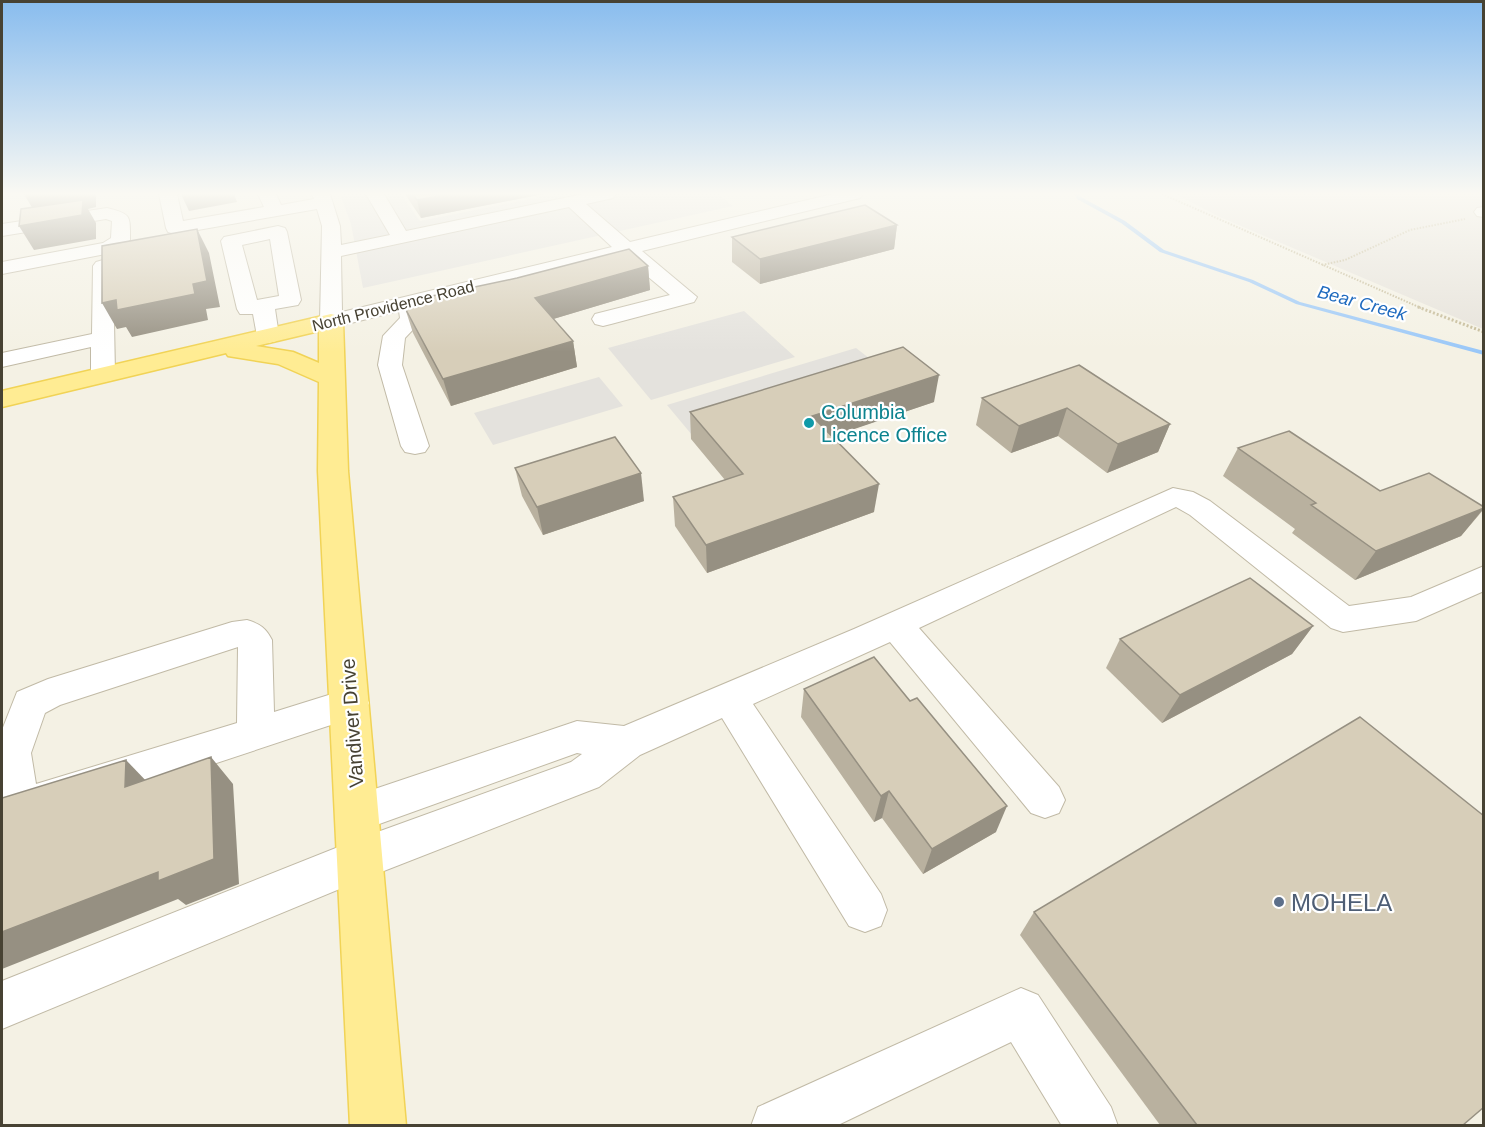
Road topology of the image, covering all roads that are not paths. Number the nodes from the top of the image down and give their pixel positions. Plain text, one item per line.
1 (111, 247) edge
2 (232, 247) edge
3 (281, 247) edge
4 (330, 247) edge
5 (357, 247) edge
6 (631, 247) edge
7 (626, 248) junction
8 (330, 252) junction
9 (127, 261) edge
10 (646, 263) junction
11 (103, 266) junction
12 (2, 268) edge
13 (531, 271) junction
14 (606, 273) edge
15 (580, 280) edge
16 (2, 285) edge
17 (408, 302) junction
18 (263, 305) junction
19 (603, 319) dead end
20 (331, 321) junction
21 (268, 336) junction
22 (103, 338) junction
23 (214, 348) junction
24 (2, 360) edge
25 (103, 375) junction
26 (333, 379) junction
27 (2, 399) edge
28 (416, 446) dead end
29 (1484, 578) edge
30 (895, 624) junction
31 (729, 698) junction
32 (351, 703) junction
33 (256, 733) junction
34 (626, 743) junction
35 (1046, 800) dead end
36 (357, 813) junction
37 (361, 859) junction
38 (865, 910) dead end
39 (2, 1005) edge
40 (378, 1125) edge
41 (777, 1125) edge
42 (1092, 1125) edge

1 - 12 street
2 - 18 street
3 - 18 street
4 - 8 street
5 - 8 street
6 - 7 street, North Providence Road
7 - 10 street
7 - 13 street, North Providence Road
8 - 20 street
9 - 11 street
10 - 14 street
10 - 19 street
11 - 16 street
11 - 22 street
13 - 15 street
13 - 17 street, North Providence Road
17 - 20 street, North Providence Road
17 - 28 street
18 - 21 street
20 - 21 main road, North Providence Road
20 - 26 main road, Vandiver Drive
21 - 23 main road, North Providence Road
22 - 24 street
22 - 25 street
23 - 25 main road, North Providence Road
23 - 26 main road
25 - 27 main road, North Providence Road
26 - 32 main road, Vandiver Drive
29 - 30 street
30 - 31 street
30 - 35 street
31 - 34 street
31 - 38 street
32 - 33 street
32 - 36 main road, Vandiver Drive
33 - 33 street
34 - 36 street
34 - 37 street
36 - 37 main road, Vandiver Drive
37 - 39 street
37 - 40 main road, Vandiver Drive
41 - 42 street

